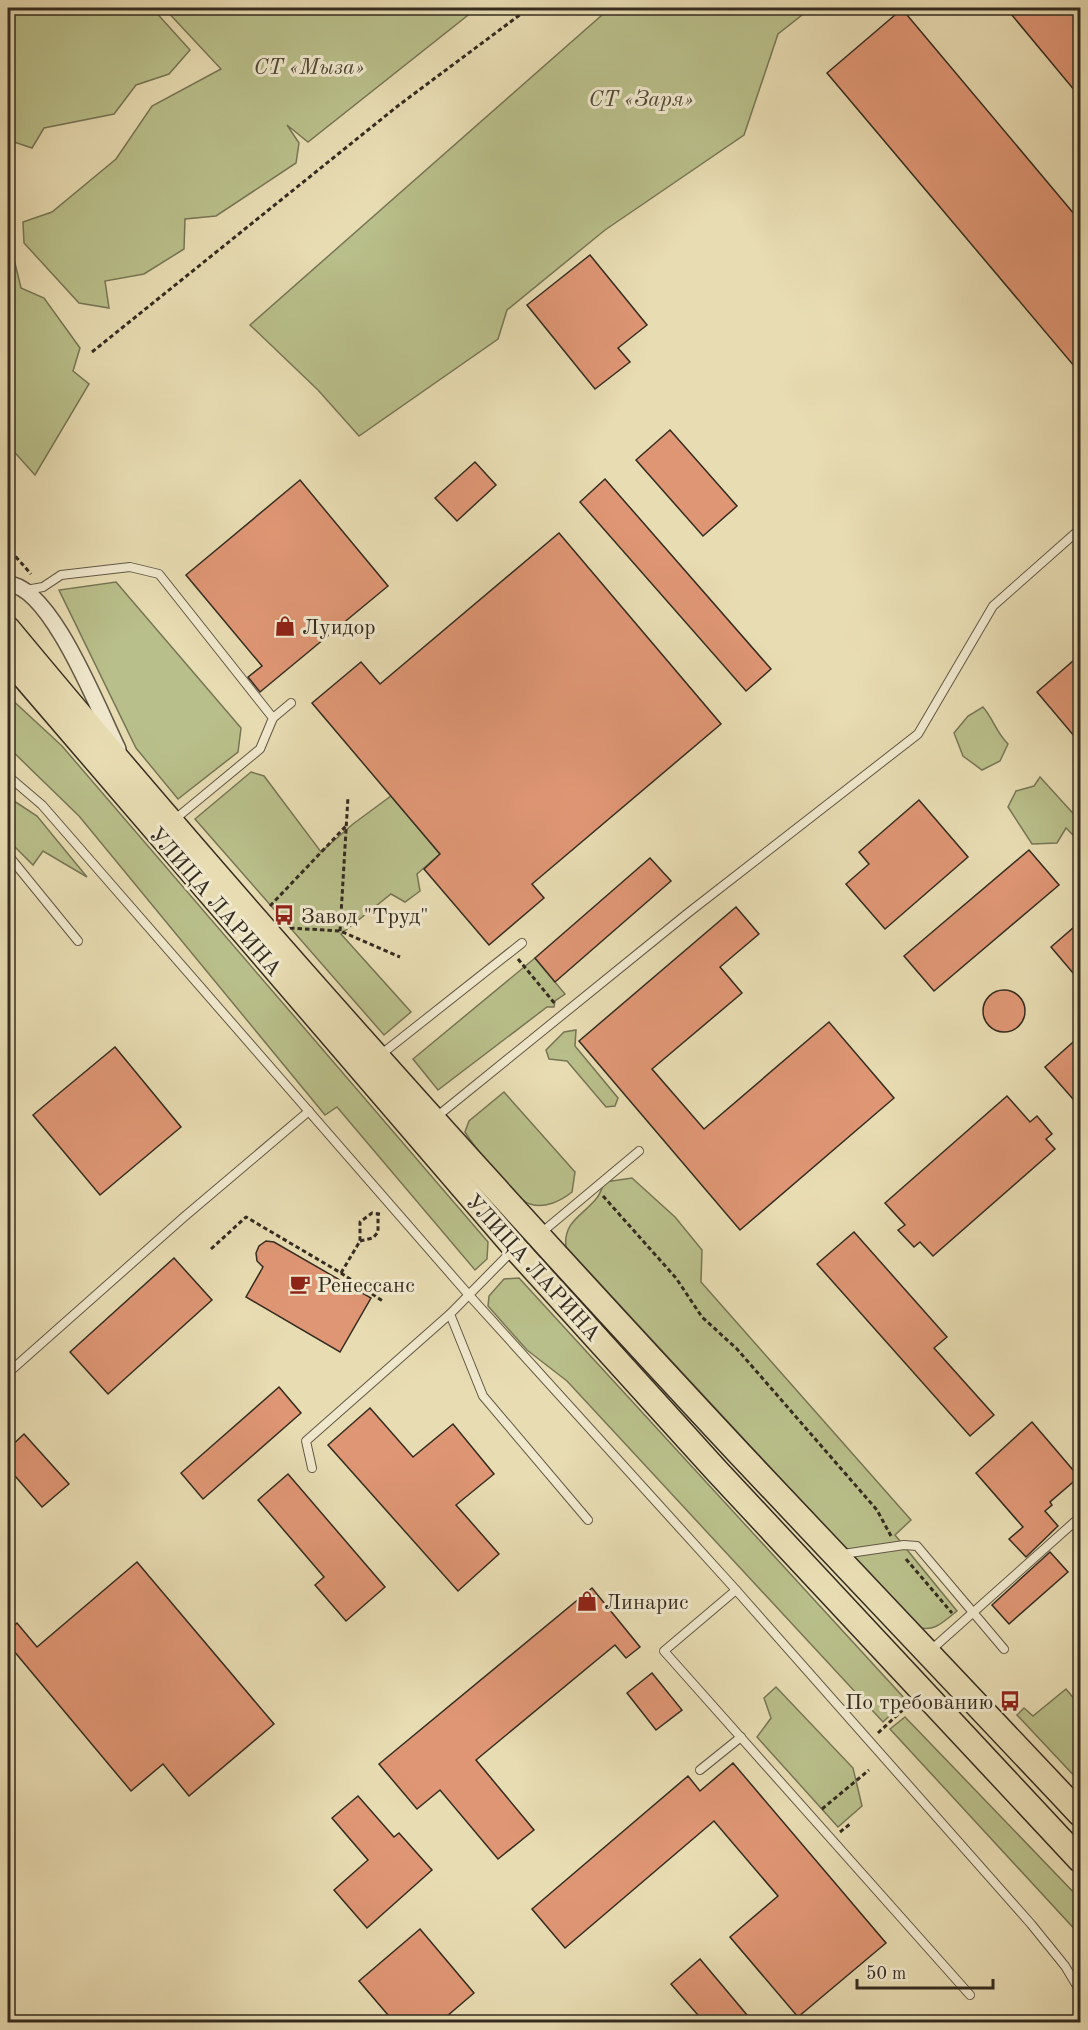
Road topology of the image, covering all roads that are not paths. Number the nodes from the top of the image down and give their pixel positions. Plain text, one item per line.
1 (1080, 529) edge
2 (8, 584) edge
3 (26, 590) junction
4 (8, 629) edge
5 (8, 658) edge
6 (291, 704) dead end
7 (273, 718) junction
8 (8, 776) edge
9 (132, 778) junction
10 (171, 823) junction
11 (8, 855) edge
12 (78, 941) dead end
13 (522, 943) dead end
14 (378, 1057) junction
15 (309, 1111) junction
16 (434, 1119) junction
17 (639, 1151) dead end
18 (539, 1234) junction
19 (515, 1248) junction
20 (468, 1294) junction
21 (450, 1314) junction
22 (8, 1373) edge
23 (312, 1468) dead end
24 (1080, 1517) edge
25 (588, 1520) dead end
26 (835, 1555) junction
27 (736, 1590) junction
28 (973, 1613) junction
29 (1004, 1649) dead end
30 (928, 1653) junction
31 (741, 1737) junction
32 (700, 1770) dead end
33 (1080, 1814) edge
34 (1080, 1860) edge
35 (1080, 1991) edge
36 (970, 1995) dead end

1 - 16 lane
2 - 3 street
3 - 7 lane
3 - 9 street
4 - 9 main road, УЛИЦА ЛАРИНА
5 - 19 main road, УЛИЦА ЛАРИНА
6 - 7 lane
7 - 10 lane
8 - 15 lane
9 - 10 main road, УЛИЦА ЛАРИНА
10 - 14 main road, УЛИЦА ЛАРИНА
11 - 12 lane
13 - 14 lane
14 - 16 main road, УЛИЦА ЛАРИНА
15 - 20 lane
15 - 22 lane
16 - 18 main road, УЛИЦА ЛАРИНА
17 - 18 lane
18 - 26 main road, УЛИЦА ЛАРИНА
19 - 20 lane
19 - 34 main road, УЛИЦА ЛАРИНА
20 - 21 lane
20 - 27 lane
21 - 23 lane
21 - 25 lane
24 - 28 lane
26 - 28 lane
26 - 30 main road, УЛИЦА ЛАРИНА
27 - 31 lane
27 - 35 lane
28 - 29 lane
28 - 30 lane
30 - 33 main road, УЛИЦА ЛАРИНА
31 - 32 lane
31 - 36 lane

